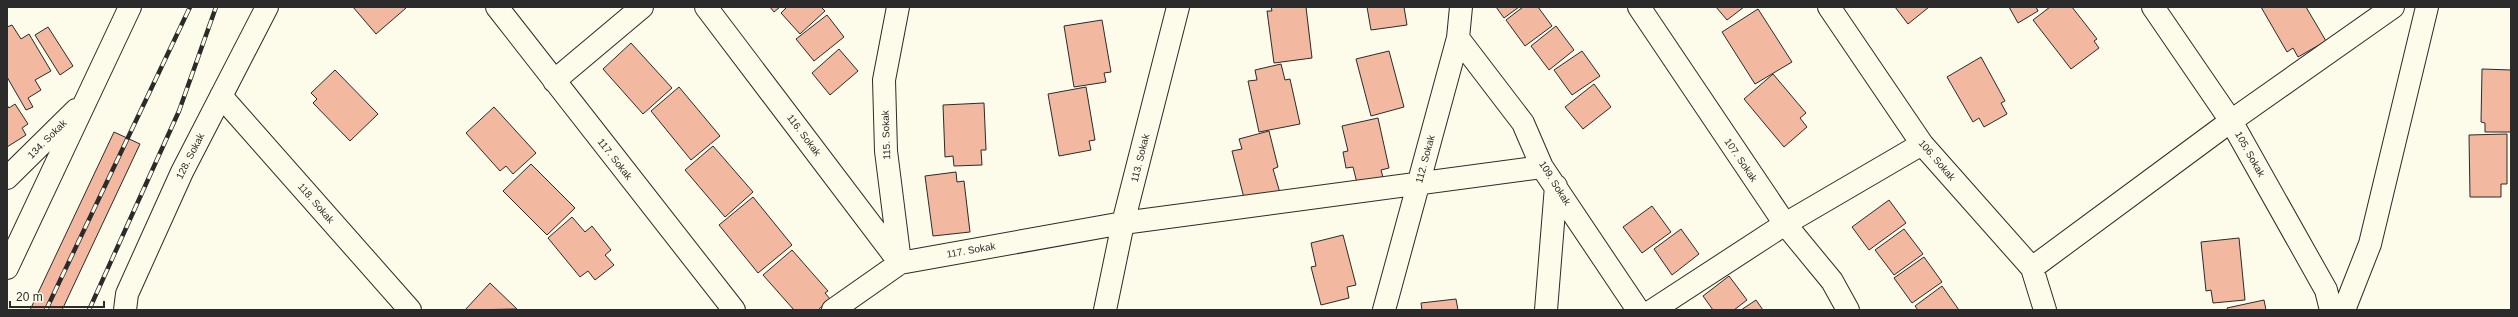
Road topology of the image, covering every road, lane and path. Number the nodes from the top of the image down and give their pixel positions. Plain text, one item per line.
1 (130, 7) edge
2 (267, 7) edge
3 (496, 7) edge
4 (642, 7) edge
5 (706, 7) edge
6 (898, 7) edge
7 (1178, 7) edge
8 (1461, 7) edge
9 (1639, 7) edge
10 (1829, 7) edge
11 (2152, 7) edge
12 (2393, 7) edge
13 (2427, 7) edge
14 (1458, 38) junction
15 (554, 81) junction
16 (221, 96) junction
17 (86, 100) junction
18 (2231, 121) junction
19 (1922, 144) junction
20 (1542, 166) junction
21 (7, 178) edge
22 (1418, 184) junction
23 (1556, 186) junction
24 (1123, 222) junction
25 (1785, 224) junction
26 (900, 264) junction
27 (7, 268) edge
28 (2032, 268) junction
29 (125, 310) edge
30 (410, 310) edge
31 (734, 310) edge
32 (832, 310) edge
33 (1105, 310) edge
34 (1384, 310) edge
35 (1546, 310) edge
36 (1638, 310) edge
37 (1653, 310) edge
38 (1848, 310) edge
39 (2045, 310) edge
40 (2331, 310) edge
41 (2344, 310) edge

1 - 17 street
2 - 16 street, 128. Sokak
3 - 15 street, 117. Sokak
4 - 15 street
5 - 26 street, 116. Sokak
6 - 26 street, 115. Sokak
7 - 24 street, 113. Sokak
8 - 14 street, 112. Sokak
9 - 25 street, 107. Sokak
10 - 19 street, 106. Sokak
11 - 18 street, 105. Sokak
12 - 18 street
13 - 41 street
14 - 20 street, 109. Sokak
14 - 22 street, 112. Sokak
15 - 31 street, 117. Sokak
16 - 29 street, 128. Sokak
16 - 30 street, 118. Sokak
17 - 21 street, 134. Sokak
17 - 27 street
18 - 28 street
18 - 40 street, 105. Sokak
19 - 25 street
19 - 28 street, 106. Sokak
20 - 22 street, 117. Sokak
20 - 23 street, 109. Sokak
22 - 24 street, 117. Sokak
22 - 34 street, 112. Sokak
23 - 35 street
23 - 36 street, 109. Sokak
24 - 26 street, 117. Sokak
24 - 33 street, 113. Sokak
25 - 37 street
25 - 38 street, 107. Sokak
26 - 32 street, 117. Sokak
28 - 39 street, 106. Sokak

